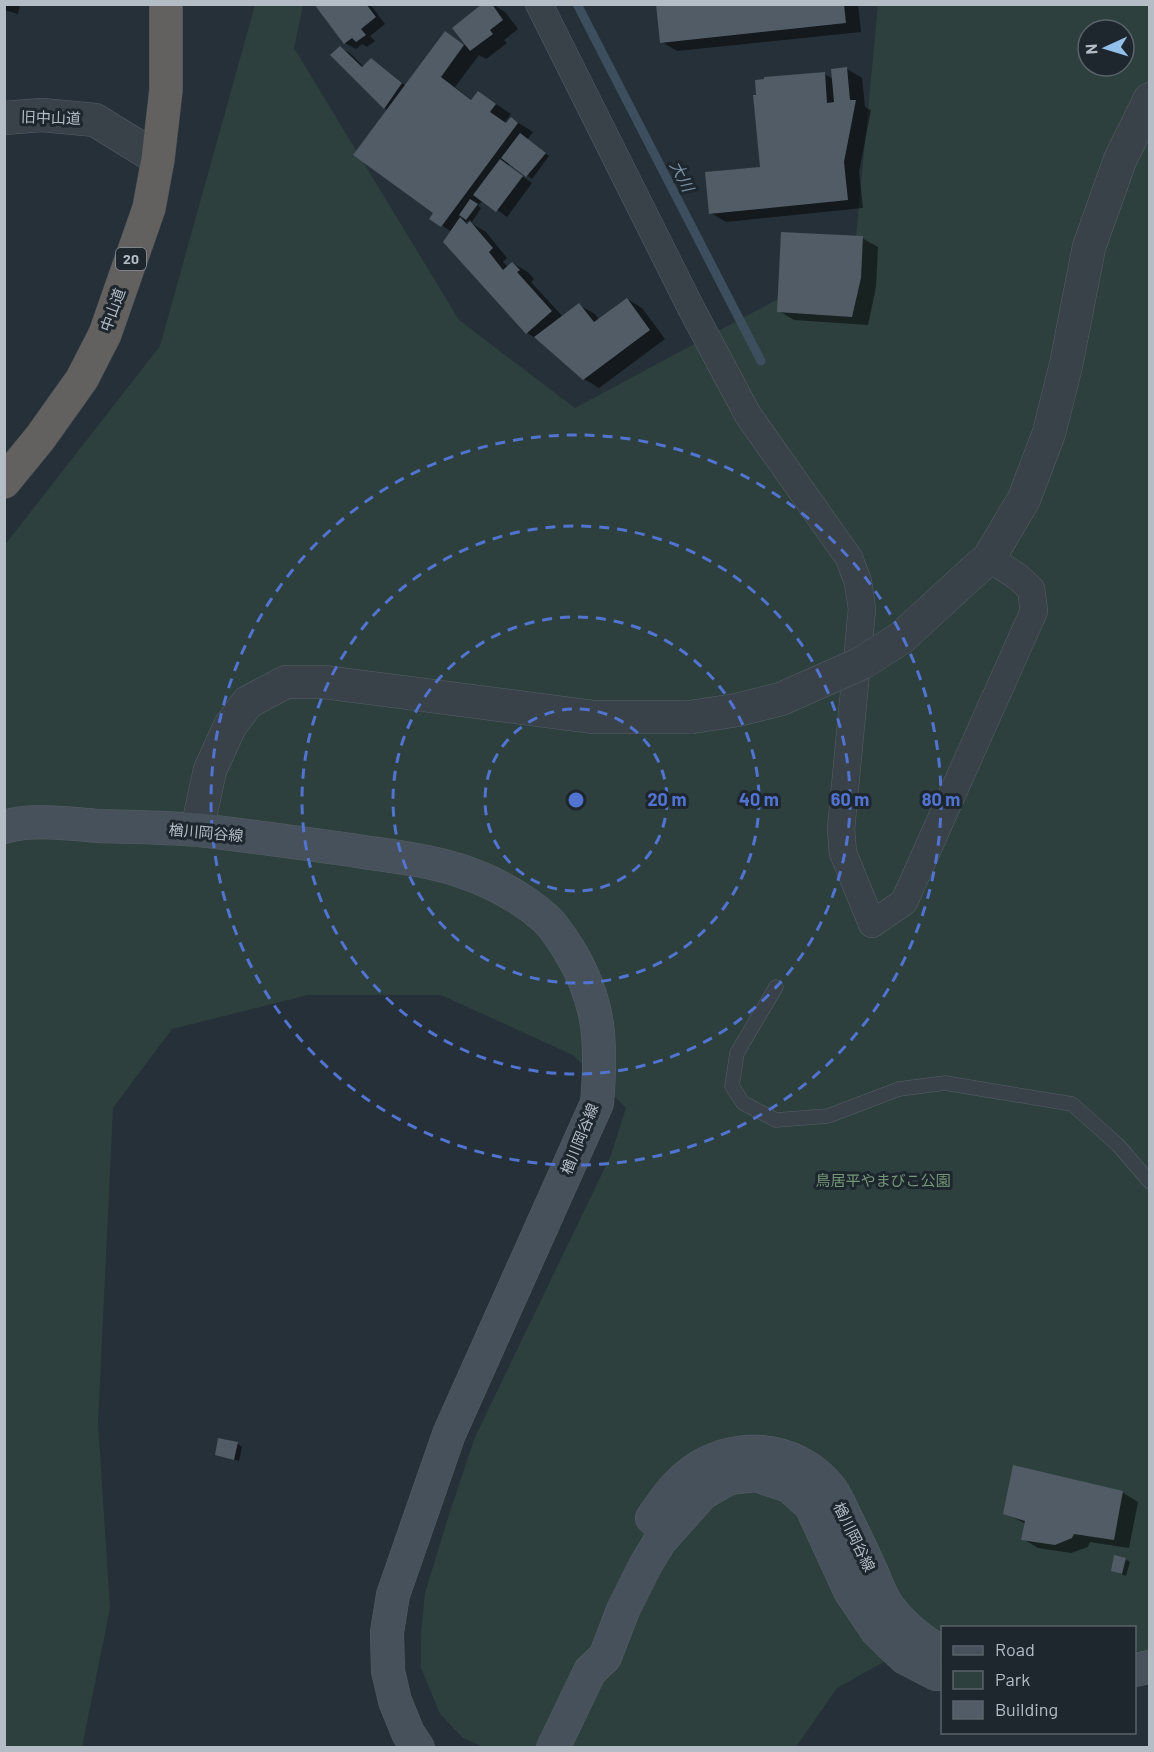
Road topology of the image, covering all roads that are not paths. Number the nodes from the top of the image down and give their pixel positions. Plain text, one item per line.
1 (166, 4) edge
2 (539, 4) edge
3 (1149, 99) edge
4 (4, 117) edge
5 (158, 159) junction
6 (4, 482) edge
7 (982, 565) junction
8 (4, 827) edge
9 (197, 830) junction
10 (776, 987) dead end
11 (1149, 1182) edge
12 (941, 1652) edge
13 (590, 1671) junction
14 (941, 1674) edge
15 (417, 1747) edge
16 (553, 1748) edge

1 - 5 highway, 中山道 / 20
2 - 7 street
3 - 7 street
4 - 5 street, 旧中山道
5 - 6 highway, 中山道 / 20
7 - 9 street, bridge
8 - 9 main road, 楢川岡谷線
9 - 15 main road, 楢川岡谷線
10 - 11 lane
12 - 13 main road, 楢川岡谷線
13 - 14 main road, 楢川岡谷線
13 - 16 main road, 楢川岡谷線

